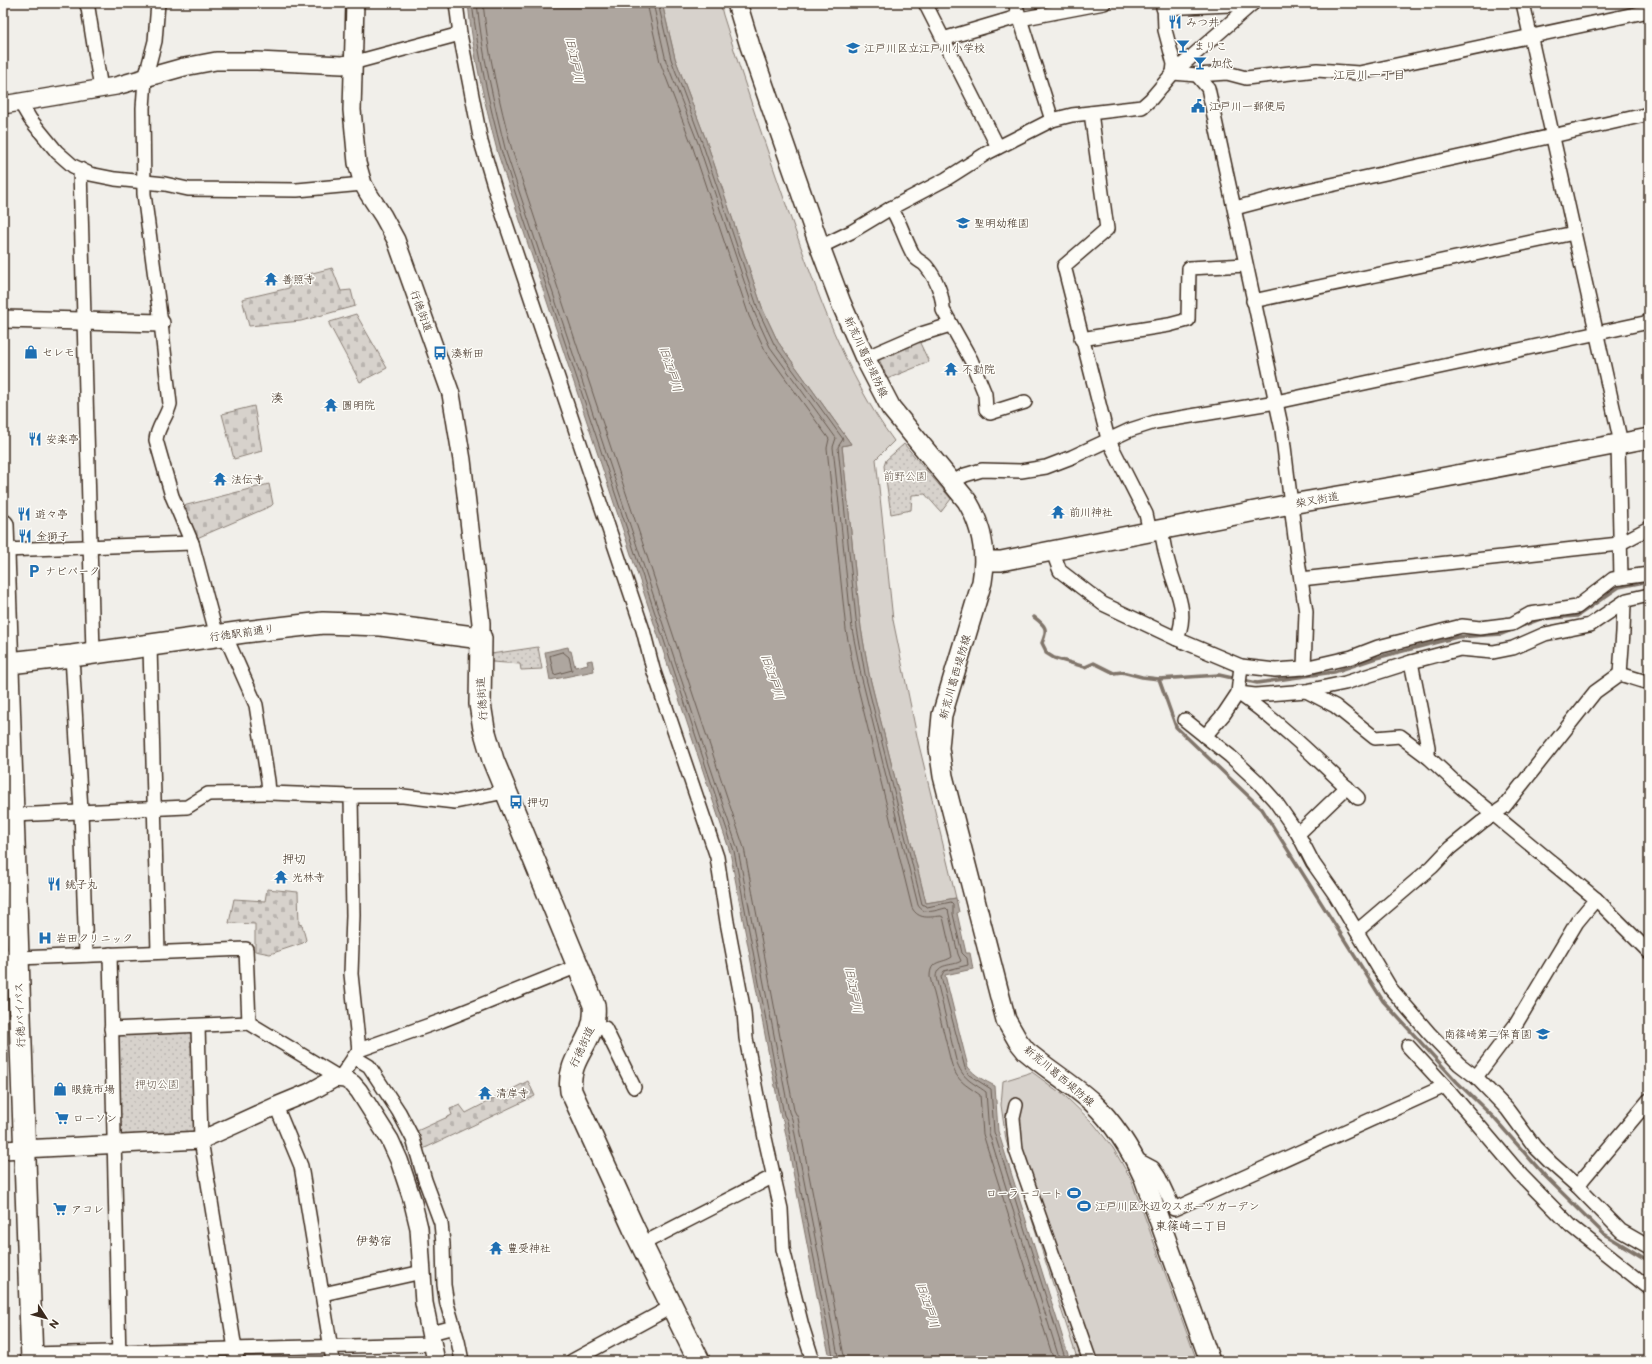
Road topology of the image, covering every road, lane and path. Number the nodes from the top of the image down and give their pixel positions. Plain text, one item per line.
1 (86, 3) edge
2 (158, 3) edge
3 (354, 3) edge
4 (456, 3) edge
5 (737, 3) edge
6 (925, 3) edge
7 (1015, 3) edge
8 (1104, 3) edge
9 (1252, 3) edge
10 (1522, 3) edge
11 (1164, 6) edge
12 (1649, 11) edge
13 (1020, 19) junction
14 (460, 34) junction
15 (1530, 37) junction
16 (943, 39) junction
17 (352, 63) junction
18 (1173, 74) junction
19 (1197, 75) junction
20 (145, 79) junction
21 (101, 89) junction
22 (20, 102) junction
23 (3, 105) edge
24 (1091, 113) junction
25 (1649, 114) edge
26 (1052, 120) junction
27 (1552, 135) junction
28 (998, 147) junction
29 (80, 169) junction
30 (144, 181) junction
31 (363, 184) junction
32 (891, 208) junction
33 (1235, 208) junction
34 (1574, 233) junction
35 (820, 247) junction
36 (1246, 265) junction
37 (1253, 301) junction
38 (3, 319) edge
39 (84, 321) junction
40 (1649, 322) edge
41 (161, 323) junction
42 (950, 325) junction
43 (1596, 333) junction
44 (1081, 338) junction
45 (865, 358) junction
46 (1025, 402) dead end
47 (1276, 402) junction
48 (1649, 438) edge
49 (1108, 439) junction
50 (1619, 444) junction
51 (953, 482) junction
52 (1291, 504) junction
53 (3, 525) edge
54 (1649, 528) edge
55 (1155, 531) junction
56 (192, 543) junction
57 (1619, 544) junction
58 (90, 548) junction
59 (4, 550) edge
60 (1052, 550) junction
61 (985, 561) junction
62 (4, 572) edge
63 (1649, 574) edge
64 (1621, 578) junction
65 (1301, 579) junction
66 (1649, 595) edge
67 (1624, 603) junction
68 (221, 636) junction
69 (482, 638) junction
70 (1177, 639) junction
71 (150, 646) junction
72 (93, 653) junction
73 (72, 656) junction
74 (1411, 662) junction
75 (6, 663) edge
76 (1241, 666) junction
77 (1304, 668) junction
78 (1620, 674) junction
79 (1649, 683) edge
80 (1306, 691) junction
81 (1238, 693) junction
82 (1185, 720) dead end
83 (1205, 736) junction
84 (1428, 757) junction
85 (7, 762) edge
86 (1347, 787) junction
87 (505, 792) junction
88 (269, 793) junction
89 (351, 796) junction
90 (1358, 798) dead end
91 (154, 809) junction
92 (81, 811) junction
93 (1495, 813) junction
94 (14, 815) junction
95 (1298, 834) junction
96 (1596, 899) junction
97 (1357, 931) junction
98 (158, 952) junction
99 (1649, 952) edge
100 (110, 954) junction
101 (86, 955) junction
102 (10, 958) edge
103 (578, 966) junction
104 (248, 1023) junction
105 (593, 1025) junction
106 (198, 1026) junction
107 (111, 1029) junction
108 (1408, 1046) dead end
109 (356, 1054) junction
110 (1476, 1077) junction
111 (340, 1078) junction
112 (1445, 1086) junction
113 (634, 1087) dead end
114 (1649, 1100) edge
115 (1016, 1105) dead end
116 (276, 1106) junction
117 (201, 1140) junction
118 (114, 1145) junction
119 (25, 1149) junction
120 (3, 1150) edge
121 (1136, 1159) junction
122 (774, 1176) junction
123 (1577, 1186) junction
124 (642, 1244) junction
125 (1649, 1247) edge
126 (422, 1272) junction
127 (1649, 1288) edge
128 (323, 1294) junction
129 (673, 1306) junction
130 (454, 1327) junction
131 (432, 1339) junction
132 (331, 1347) junction
133 (236, 1355) edge
134 (119, 1356) edge
135 (32, 1357) edge
136 (333, 1361) edge
137 (436, 1361) edge
138 (462, 1361) edge
139 (572, 1361) edge
140 (699, 1361) edge
141 (813, 1361) edge
142 (1090, 1361) edge
143 (1210, 1361) edge

1 - 21 street
2 - 20 street
3 - 17 street, 行徳街道
4 - 14 street
5 - 35 main road, 新荒川葛西堤防線
6 - 16 street
7 - 13 street
8 - 13 street
9 - 11 street
9 - 18 street
10 - 15 street
11 - 18 street
12 - 15 street
13 - 16 street
13 - 26 street
14 - 17 street
14 - 122 street
15 - 19 street
15 - 27 street
16 - 28 street
17 - 20 street
17 - 31 street, 行徳街道
18 - 19 street
18 - 24 street
19 - 33 street
20 - 21 street
20 - 30 street
21 - 22 street
22 - 23 street
22 - 29 street
24 - 26 street
24 - 44 street
25 - 27 street
26 - 28 street
27 - 33 street
27 - 34 street
28 - 32 street
29 - 30 street
29 - 39 street
30 - 31 street
30 - 41 street
31 - 69 street, 行徳街道
32 - 35 street
32 - 42 street
33 - 36 street
34 - 37 street
34 - 43 street
35 - 45 main road, 新荒川葛西堤防線
36 - 37 street
36 - 44 street
37 - 47 street
38 - 39 street
39 - 41 street
39 - 58 street
40 - 43 street
41 - 56 street
42 - 45 street
42 - 46 street
43 - 47 street
43 - 50 street
44 - 49 street
45 - 51 main road, 新荒川葛西堤防線
47 - 49 street
47 - 52 street
48 - 50 main road, 柴又街道
49 - 51 street
49 - 55 street
50 - 52 main road, 柴又街道
50 - 57 street
51 - 61 main road, 新荒川葛西堤防線
52 - 55 main road, 柴又街道
52 - 65 street
53 - 59 main road, 行徳バイパス
54 - 57 street
55 - 60 main road, 柴又街道
55 - 70 street
56 - 58 street
56 - 68 street
57 - 64 street
57 - 65 street
58 - 59 street
58 - 72 street
59 - 62 main road, 行徳バイパス
60 - 61 main road, 柴又街道
60 - 70 street
61 - 121 main road, 新荒川葛西堤防線
62 - 75 main road, 行徳バイパス
63 - 64 street
64 - 77 street
65 - 77 street
66 - 67 street
67 - 74 street
67 - 78 street
68 - 69 main road, 行徳駅前通り
68 - 71 main road, 行徳駅前通り
68 - 88 street
69 - 87 main road, 行徳街道
70 - 76 street
71 - 72 main road, 行徳駅前通り
71 - 91 street
72 - 73 main road, 行徳駅前通り
73 - 75 main road, 行徳駅前通り
73 - 92 street
74 - 80 street
74 - 84 street
75 - 85 main road, 行徳バイパス
76 - 77 street
76 - 81 street
78 - 79 street
78 - 93 street
80 - 81 street
80 - 84 street
81 - 83 street
81 - 86 street
82 - 83 street
83 - 95 street
84 - 93 street
85 - 94 main road, 行徳バイパス
86 - 90 street
86 - 95 street
87 - 89 street
87 - 103 main road, 行徳街道
88 - 89 street
88 - 91 street
89 - 109 street
91 - 92 street
91 - 98 street
92 - 94 street
92 - 101 street
93 - 96 street
93 - 97 street
94 - 102 main road, 行徳バイパス
95 - 97 street
96 - 99 street
96 - 110 street
97 - 110 street
98 - 100 street
98 - 104 street
100 - 101 street
100 - 107 street
101 - 102 street
102 - 119 main road, 行徳バイパス
103 - 105 main road, 行徳街道
103 - 109 street
104 - 106 street
104 - 111 street
105 - 113 street
105 - 124 main road, 行徳街道
106 - 107 street
106 - 117 street
107 - 118 street
108 - 112 street
109 - 111 street
109 - 130 street
110 - 123 street
111 - 116 street
111 - 126 street
112 - 121 street
112 - 127 street
114 - 123 street
115 - 142 street
116 - 117 street
116 - 128 street
117 - 118 street
117 - 133 street
118 - 119 street
118 - 134 street
119 - 120 street
119 - 135 main road, 行徳バイパス
121 - 143 main road, 新荒川葛西堤防線
122 - 124 street
122 - 141 street
123 - 125 street
124 - 129 main road, 行徳街道
126 - 128 street
126 - 131 street
128 - 132 street
129 - 139 street
129 - 140 main road, 行徳街道
130 - 131 street
130 - 138 street
131 - 132 street
131 - 137 street
132 - 133 street
132 - 136 street
133 - 134 street
134 - 135 street

